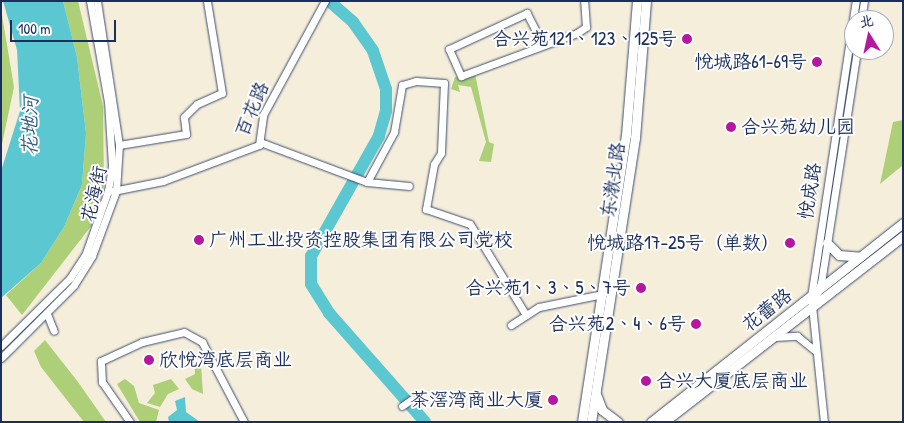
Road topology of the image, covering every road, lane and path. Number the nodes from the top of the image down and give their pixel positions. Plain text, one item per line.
1 (90, 1) edge
2 (97, 1) edge
3 (207, 1) edge
4 (584, 1) edge
5 (637, 1) edge
6 (646, 1) edge
7 (856, 1) edge
8 (324, 2) edge
9 (543, 45) junction
10 (855, 60) edge
11 (260, 142) junction
12 (119, 145) junction
13 (365, 181) junction
14 (409, 186) dead end
15 (112, 191) junction
16 (903, 223) edge
17 (903, 236) edge
18 (827, 243) junction
19 (861, 257) junction
20 (819, 291) junction
21 (603, 294) junction
22 (811, 297) junction
23 (811, 308) junction
24 (47, 314) junction
25 (526, 316) junction
26 (511, 325) dead end
27 (54, 331) dead end
28 (774, 337) junction
29 (1, 346) edge
30 (814, 350) junction
31 (1, 358) edge
32 (595, 391) junction
33 (412, 399) dead end
34 (402, 406) dead end
35 (130, 422) edge
36 (244, 422) edge
37 (582, 422) edge
38 (591, 422) edge
39 (618, 422) edge
40 (651, 422) edge
41 (664, 422) edge
42 (824, 422) edge

1 - 15 street, 花海街
2 - 12 street, 花海街
3 - 12 street
4 - 9 street
5 - 21 main road, 东漖北路
6 - 32 main road, 东漖北路
7 - 22 street, 悦成路
8 - 11 street, 百花路
9 - 9 street
10 - 18 street, 悦成路
11 - 13 street
11 - 15 street, 百花路
12 - 15 street, 花海街
13 - 14 street
13 - 25 street
15 - 24 street, 花海街
15 - 29 street, 花海街
16 - 19 main road, 花蕾路
17 - 23 main road, 花蕾路
18 - 19 main road
18 - 20 street, 悦成路
19 - 20 main road, 花蕾路
20 - 22 main road, 花蕾路
20 - 23 street, 悦成路
21 - 25 street
21 - 37 main road, 东漖北路
22 - 23 street, 悦成路
22 - 40 main road, 花蕾路
23 - 28 main road, 花蕾路
23 - 30 street, 悦成路
24 - 27 street
24 - 31 street, 花海街
25 - 26 street
28 - 30 street
28 - 41 main road, 花蕾路
30 - 42 street, 悦成路
32 - 38 main road, 东漖北路
32 - 39 main road
33 - 34 street
35 - 36 street

